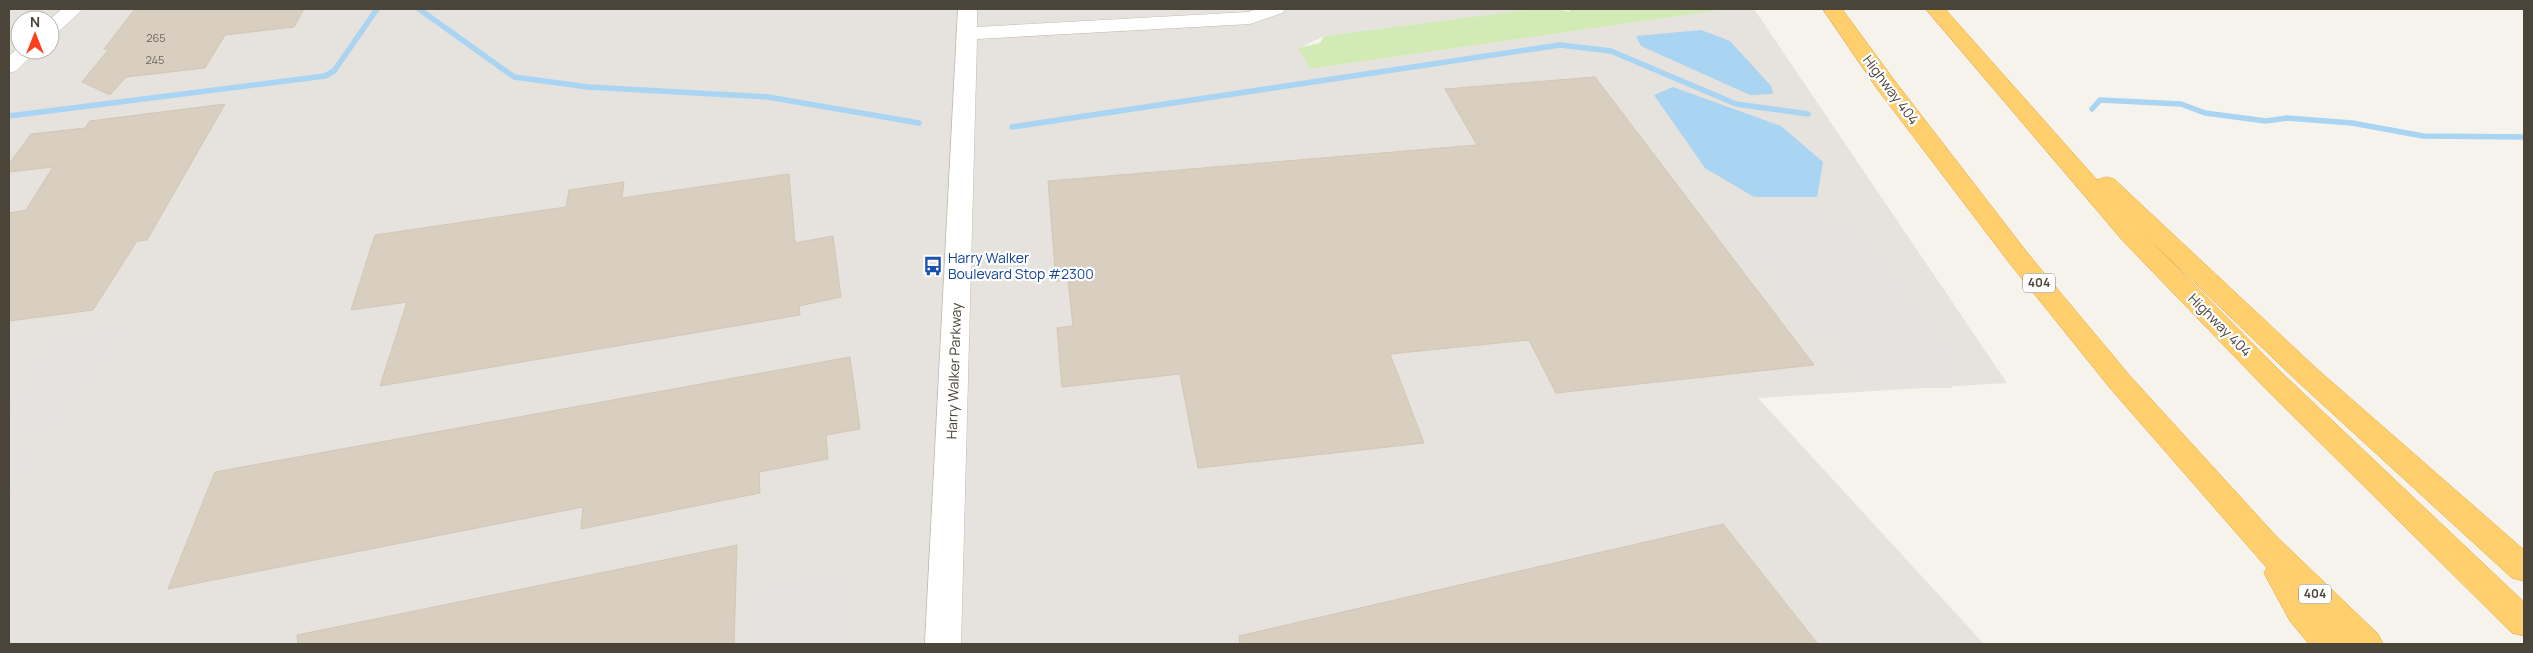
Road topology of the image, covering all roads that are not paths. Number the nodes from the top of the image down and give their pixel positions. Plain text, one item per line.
1 (73, 9) edge
2 (1275, 9) edge
3 (1832, 9) edge
4 (1935, 9) edge
5 (60, 21) edge
6 (968, 21) edge
7 (2053, 144) junction
8 (2264, 544) junction
9 (2524, 569) edge
10 (2524, 623) edge
11 (944, 644) edge
12 (2330, 644) edge
13 (2365, 644) edge

1 - 5 street
2 - 6 street
3 - 8 highway, Highway 404 / 404
4 - 7 highway, Highway 404
6 - 11 street, Harry Walker Parkway
7 - 9 highway
7 - 10 highway, Highway 404
8 - 12 highway
8 - 13 highway, Highway 404 / 404

